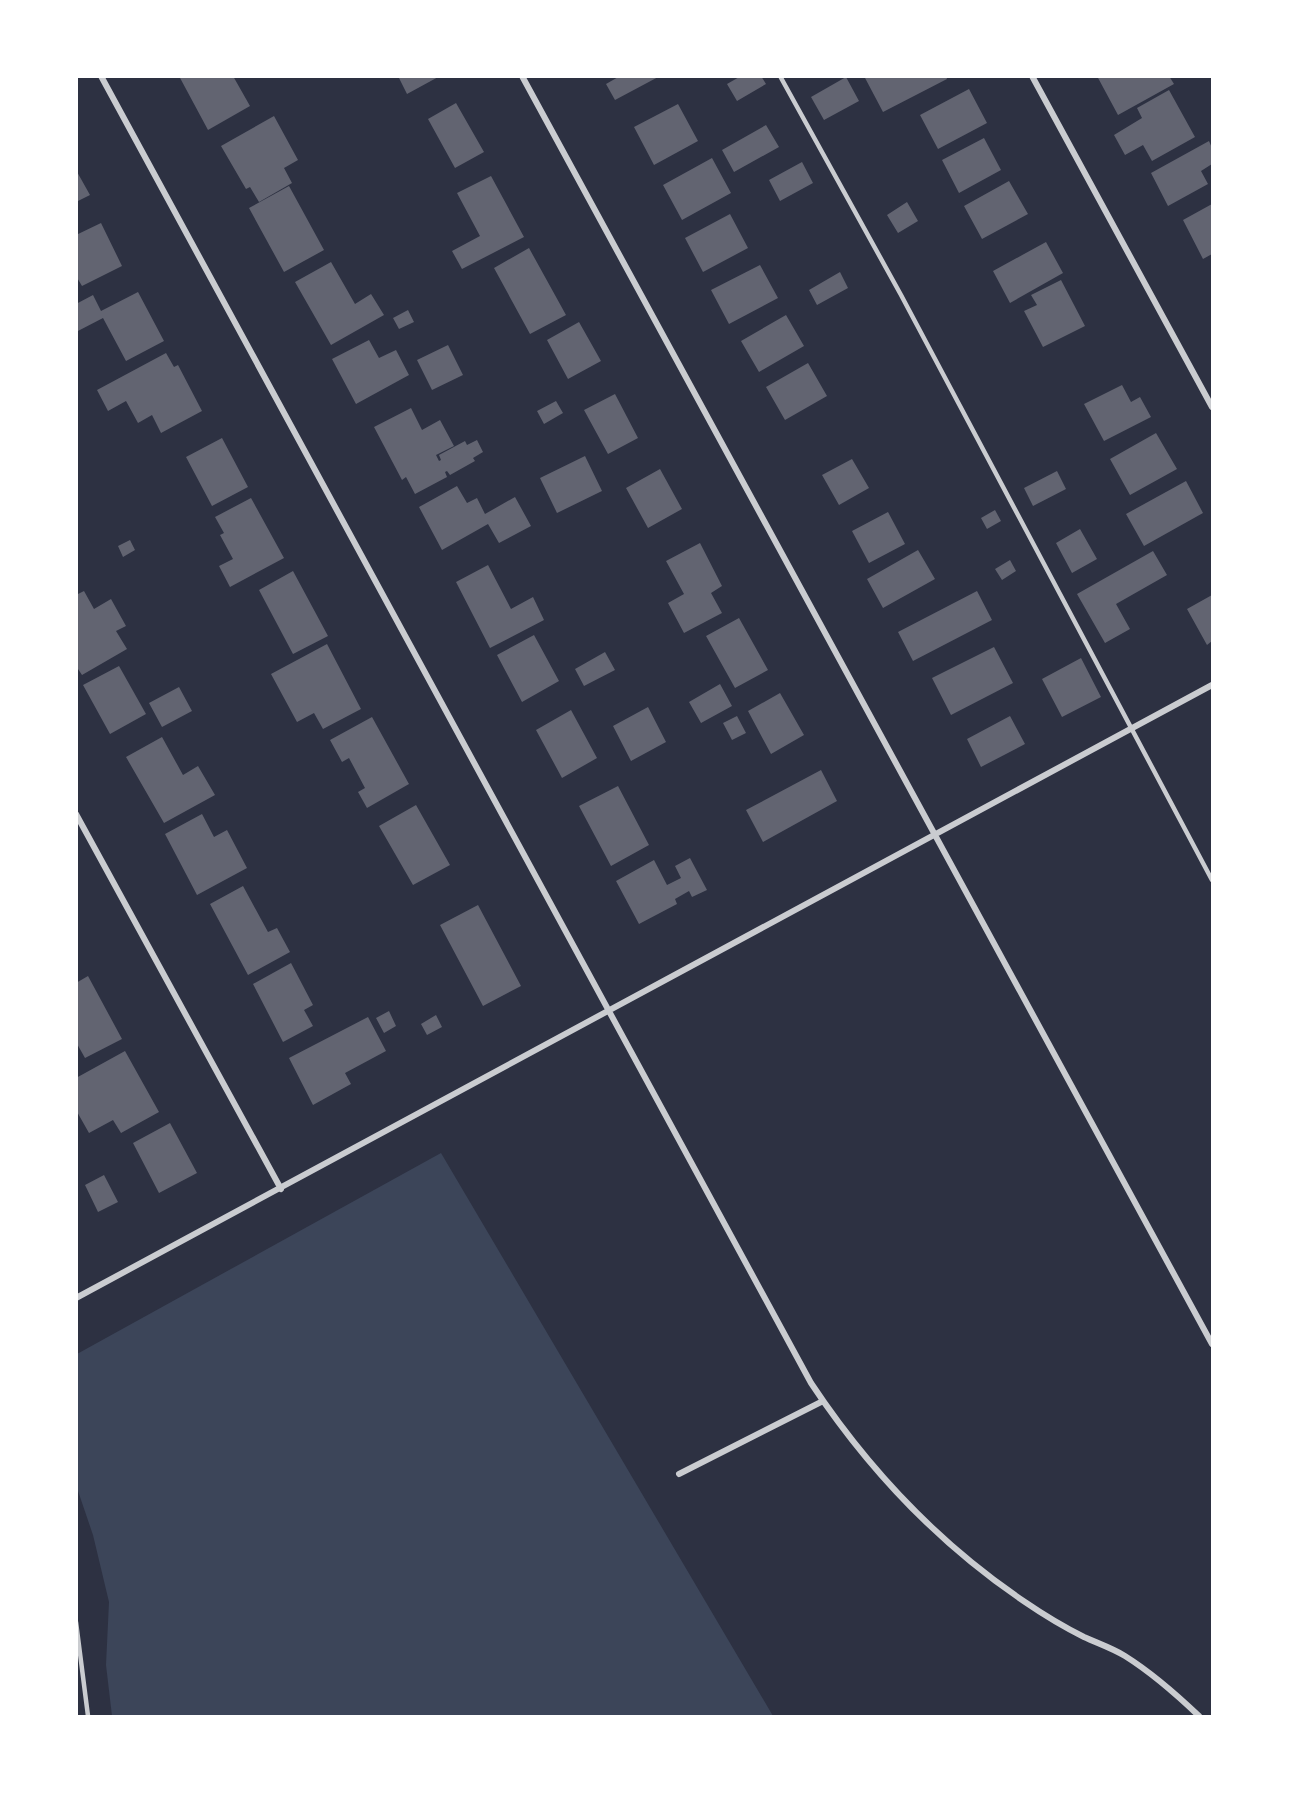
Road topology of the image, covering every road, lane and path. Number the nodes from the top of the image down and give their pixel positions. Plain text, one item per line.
1 (101, 76) edge
2 (522, 76) edge
3 (780, 76) edge
4 (1032, 76) edge
5 (1212, 407) edge
6 (1212, 685) edge
7 (1131, 729) junction
8 (76, 814) edge
9 (935, 835) junction
10 (1212, 880) edge
11 (608, 1011) junction
12 (281, 1189) junction
13 (76, 1298) edge
14 (1212, 1344) edge
15 (823, 1401) junction
16 (680, 1474) dead end
17 (76, 1622) edge
18 (88, 1716) edge
19 (1199, 1716) edge

1 - 11 street
2 - 9 street
3 - 7 lane
4 - 5 street
6 - 7 street
7 - 9 street
7 - 10 lane
8 - 12 street
9 - 11 street
9 - 14 street
11 - 12 street
11 - 15 street
12 - 13 street
15 - 16 street
15 - 19 street
17 - 18 lane

